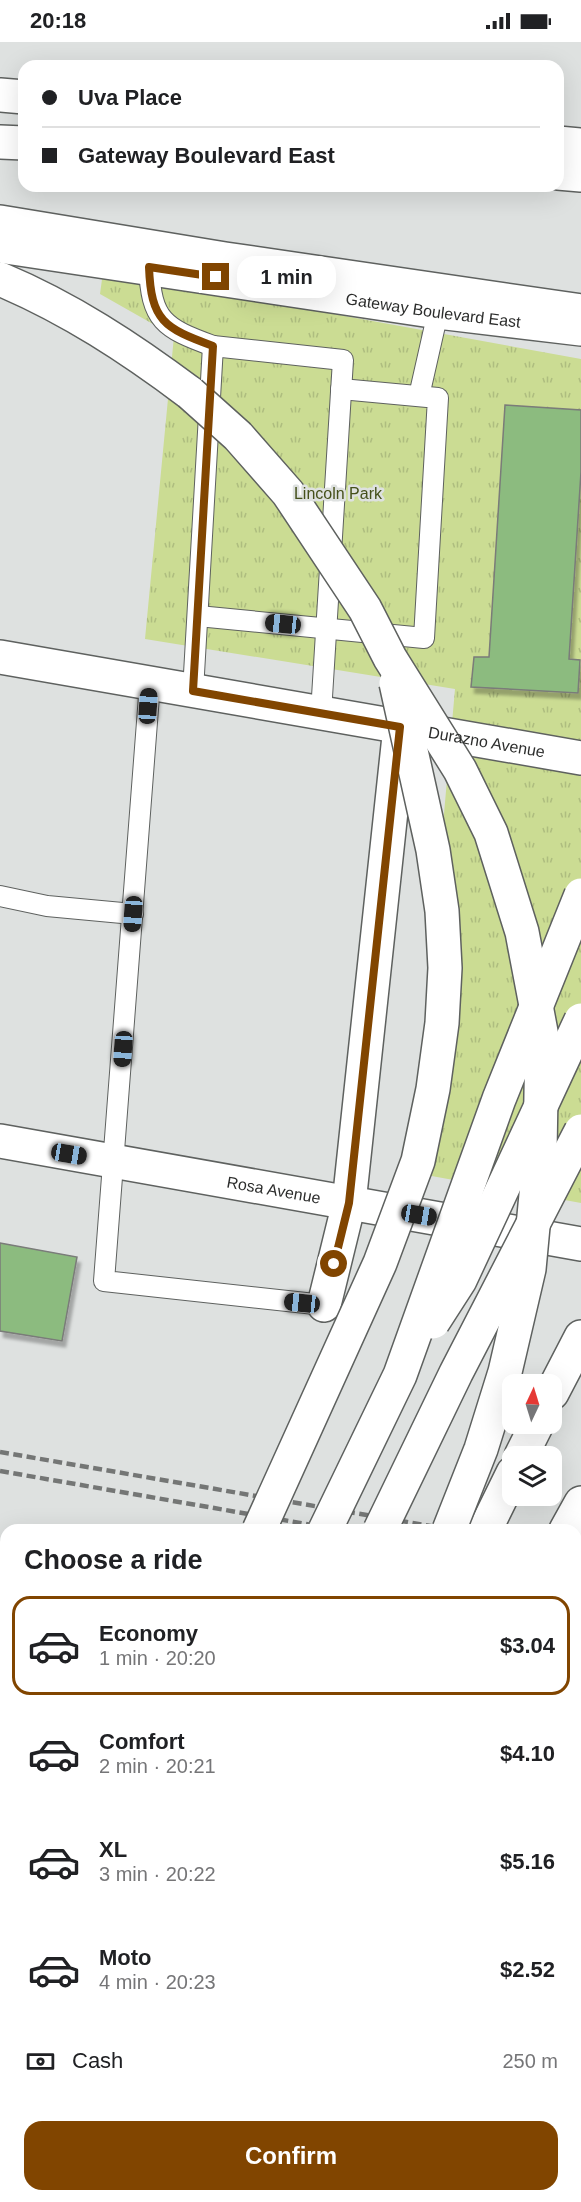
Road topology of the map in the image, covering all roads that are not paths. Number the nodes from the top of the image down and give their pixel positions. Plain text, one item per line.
1 (0, 95) edge
2 (18, 96) edge
3 (0, 142) edge
4 (18, 143) edge
5 (564, 144) edge
6 (581, 145) edge
7 (564, 174) edge
8 (581, 175) edge
9 (0, 222) edge
10 (0, 246) edge
11 (149, 267) junction
12 (0, 279) edge
13 (581, 311) edge
14 (438, 312) junction
15 (581, 329) edge
16 (213, 346) junction
17 (341, 389) junction
18 (419, 396) junction
19 (198, 616) junction
20 (326, 628) junction
21 (0, 657) edge
22 (390, 658) junction
23 (150, 683) junction
24 (193, 691) junction
25 (321, 712) junction
26 (400, 727) junction
27 (581, 758) edge
28 (581, 895) edge
29 (0, 896) edge
30 (133, 914) junction
31 (581, 1020) edge
32 (581, 1131) edge
33 (0, 1141) edge
34 (114, 1162) junction
35 (349, 1203) junction
36 (581, 1244) edge
37 (324, 1305) joint
38 (581, 1337) edge
39 (562, 1374) edge
40 (400, 1375) junction
41 (502, 1495) edge
42 (581, 1503) edge
43 (262, 1524) edge
44 (328, 1524) edge
45 (383, 1524) edge
46 (451, 1524) edge
47 (488, 1524) edge
48 (569, 1524) edge

1 - 2 main road
3 - 4 main road
5 - 6 main road
7 - 8 main road
9 - 13 main road
10 - 11 main road, Gateway Boulevard East
11 - 14 main road, Gateway Boulevard East
11 - 16 lane
12 - 22 main road, bridge
14 - 15 main road, Gateway Boulevard East
14 - 18 lane
16 - 17 lane
16 - 19 lane
17 - 18 lane
17 - 20 lane
18 - 20 lane
19 - 20 lane
19 - 24 lane
20 - 25 lane
21 - 23 main road, Durazno Avenue
22 - 43 main road, bridge
22 - 46 main road, bridge
23 - 24 main road, Durazno Avenue
23 - 30 lane
24 - 25 main road, Durazno Avenue
25 - 26 main road, Durazno Avenue
26 - 27 main road, Durazno Avenue
26 - 35 main road
28 - 40 main road, bridge
29 - 30 lane
30 - 34 lane
31 - 40 main road, bridge
32 - 45 main road, bridge
33 - 34 main road, Rosa Avenue
34 - 35 main road, Rosa Avenue
34 - 37 lane
35 - 36 main road, Rosa Avenue
35 - 37 main road
38 - 39 main road
40 - 44 main road, bridge
41 - 47 main road
42 - 48 main road

